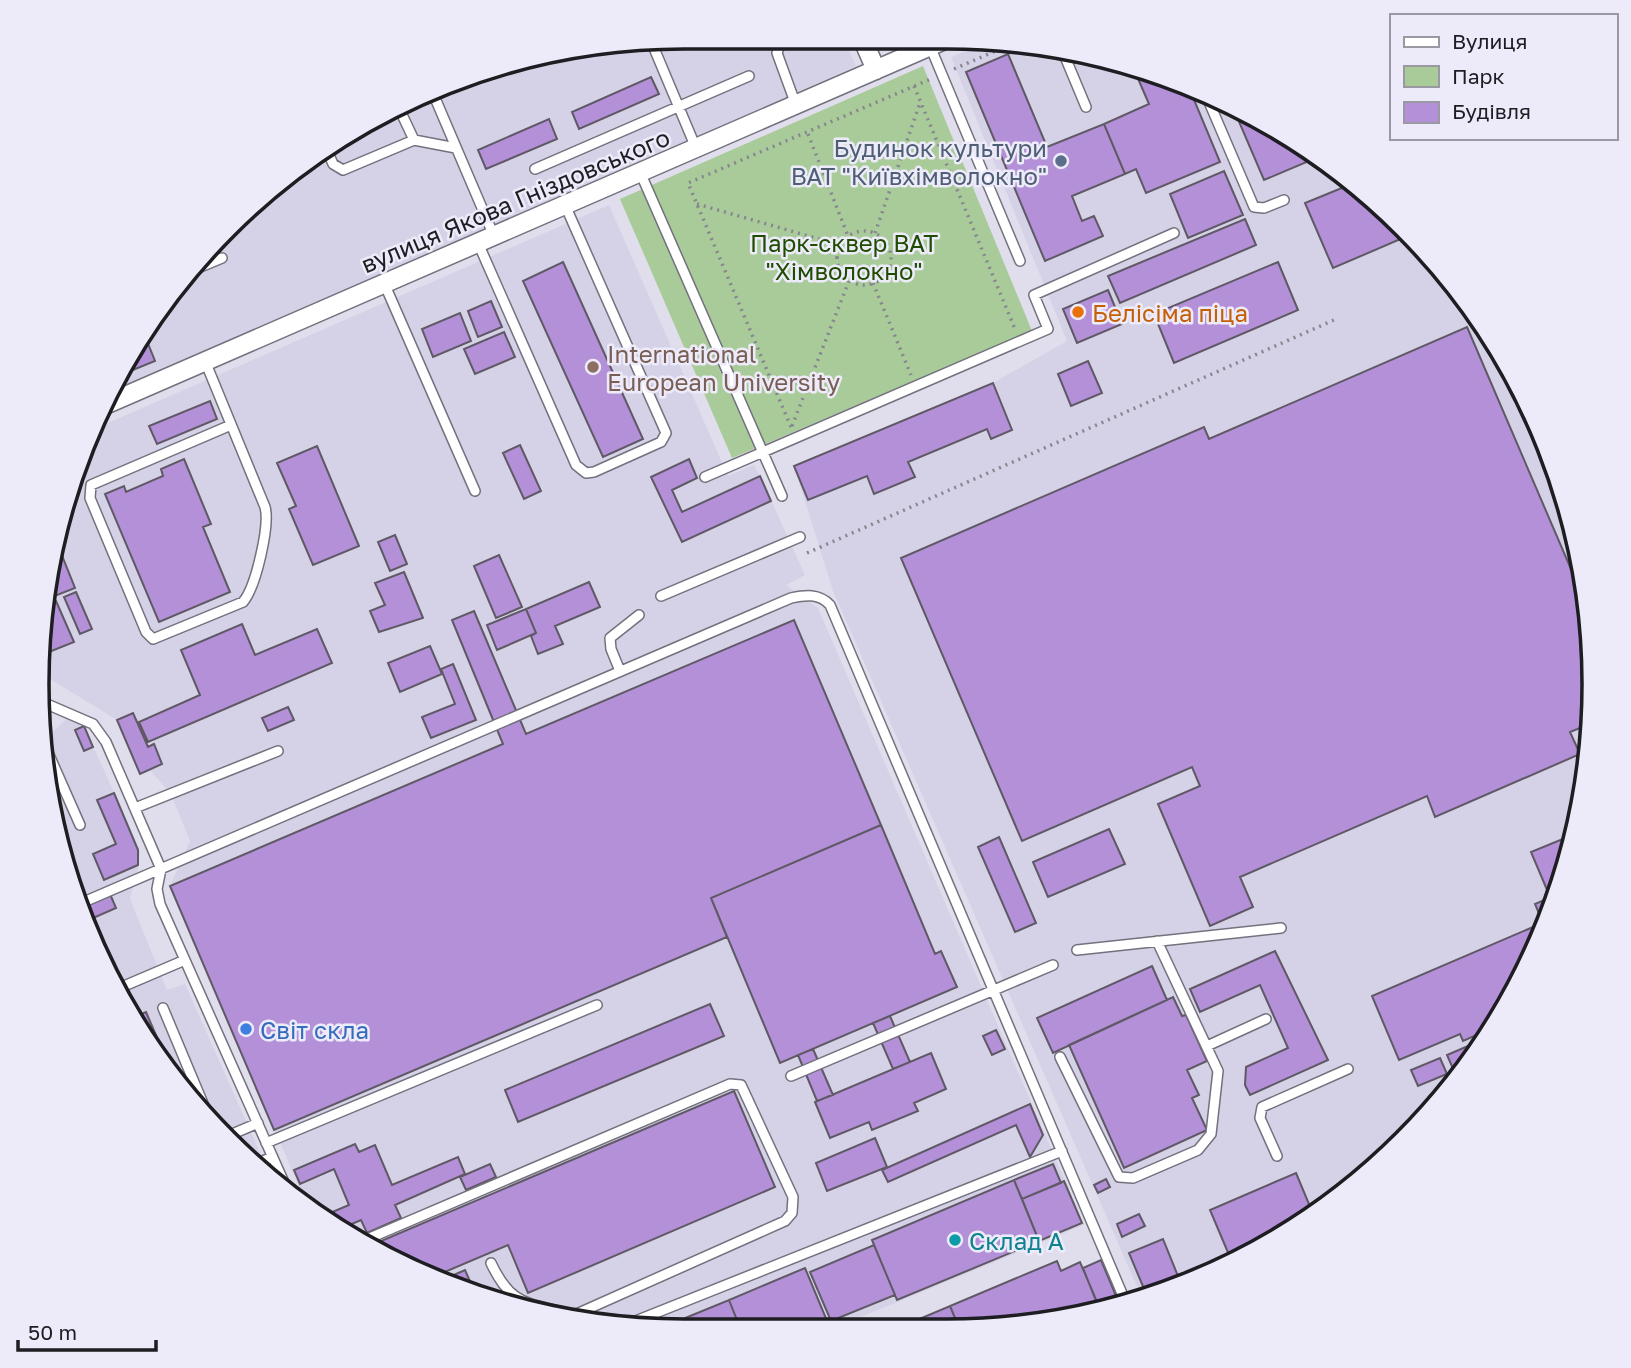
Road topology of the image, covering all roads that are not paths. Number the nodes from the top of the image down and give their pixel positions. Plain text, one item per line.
1 (778, 49) edge
2 (867, 49) edge
3 (923, 49) edge
4 (937, 49) edge
5 (656, 50) edge
6 (1066, 60) edge
7 (876, 70) junction
8 (749, 76) dead end
9 (436, 99) edge
10 (796, 105) junction
11 (1211, 106) edge
12 (679, 107) junction
13 (1086, 107) dead end
14 (402, 115) edge
15 (414, 140) junction
16 (456, 148) junction
17 (696, 148) junction
18 (330, 157) edge
19 (535, 169) dead end
20 (640, 172) junction
21 (1284, 200) dead end
22 (565, 205) junction
23 (1174, 233) dead end
24 (486, 239) junction
25 (222, 258) dead end
26 (1020, 261) dead end
27 (208, 264) edge
28 (384, 284) junction
29 (205, 361) junction
30 (115, 400) edge
31 (232, 425) junction
32 (763, 451) junction
33 (705, 477) dead end
34 (475, 491) dead end
35 (782, 496) dead end
36 (800, 537) dead end
37 (661, 596) dead end
38 (639, 615) dead end
39 (620, 671) junction
40 (50, 705) edge
41 (278, 751) dead end
42 (56, 776) edge
43 (135, 808) junction
44 (80, 825) dead end
45 (161, 869) junction
46 (87, 900) edge
47 (1281, 928) dead end
48 (1157, 942) junction
49 (1077, 950) dead end
50 (185, 960) junction
51 (1053, 965) dead end
52 (125, 985) edge
53 (994, 990) junction
54 (597, 1005) dead end
55 (163, 1009) dead end
56 (1266, 1019) dead end
57 (1206, 1046) junction
58 (1060, 1058) dead end
59 (1348, 1069) dead end
60 (792, 1076) dead end
61 (198, 1093) edge
62 (258, 1123) junction
63 (235, 1133) edge
64 (266, 1143) junction
65 (1062, 1151) junction
66 (1276, 1156) dead end
67 (272, 1157) junction
68 (264, 1160) edge
69 (280, 1173) edge
70 (371, 1237) edge
71 (491, 1263) dead end
72 (510, 1294) edge
73 (1122, 1294) edge
74 (582, 1311) edge
75 (643, 1318) edge

1 - 10 lane
2 - 7 street
3 - 7 street, вулиця Якова Гніздовського
4 - 26 lane
5 - 12 lane
6 - 13 lane
7 - 10 street, вулиця Якова Гніздовського
8 - 12 lane
9 - 16 lane
10 - 17 street, вулиця Якова Гніздовського
11 - 21 lane
12 - 17 lane
12 - 19 lane
14 - 15 lane
15 - 16 lane
15 - 18 lane
16 - 24 lane
17 - 20 street, вулиця Якова Гніздовського
20 - 22 street, вулиця Якова Гніздовського
20 - 32 lane
22 - 24 street, вулиця Якова Гніздовського
22 - 24 lane
23 - 32 lane
24 - 28 street, вулиця Якова Гніздовського
25 - 27 lane
28 - 29 street, вулиця Якова Гніздовського
28 - 34 lane
29 - 30 street, вулиця Якова Гніздовського
29 - 31 lane
31 - 31 lane
32 - 33 lane
32 - 35 lane
36 - 37 lane
38 - 39 lane
39 - 45 lane
39 - 53 lane
40 - 43 lane
41 - 43 lane
42 - 44 lane
43 - 45 lane
45 - 46 lane
45 - 50 lane
47 - 48 lane
48 - 49 lane
48 - 57 lane
50 - 52 lane
50 - 62 lane
51 - 53 lane
53 - 60 lane
53 - 65 lane
54 - 64 lane
55 - 61 lane
56 - 57 lane
57 - 58 lane
59 - 66 lane
62 - 63 lane
62 - 64 lane
64 - 67 lane
65 - 73 lane
65 - 75 lane
67 - 68 lane
67 - 69 lane
70 - 74 lane
71 - 72 lane

